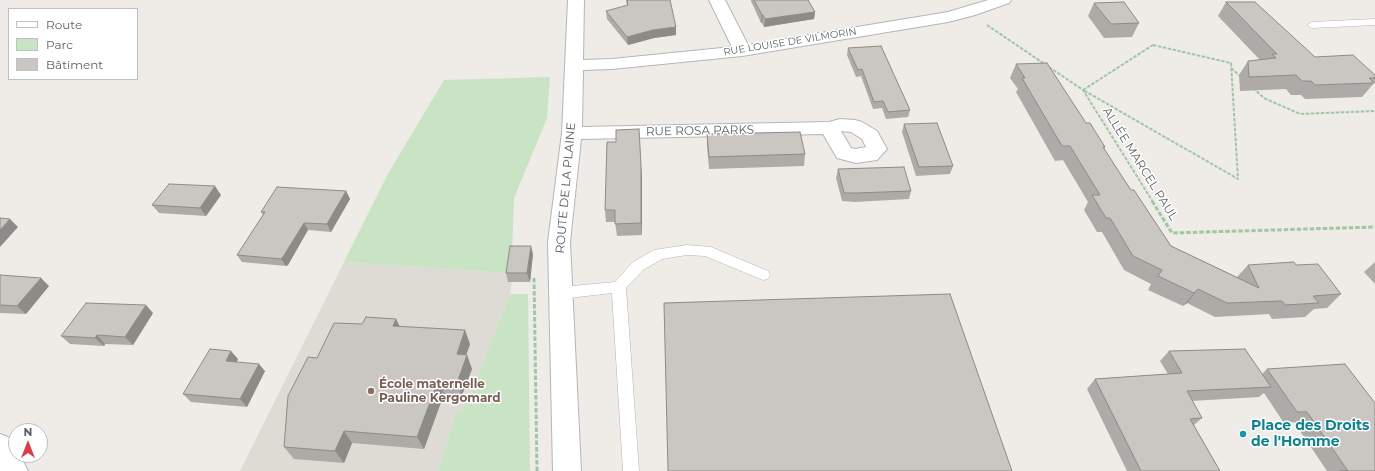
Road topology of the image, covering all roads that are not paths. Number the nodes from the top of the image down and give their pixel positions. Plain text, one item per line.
1 (576, 0) edge
2 (717, 0) edge
3 (1003, 0) edge
4 (1375, 22) edge
5 (1312, 24) dead end
6 (742, 51) junction
7 (574, 65) junction
8 (829, 128) dead end
9 (572, 133) junction
10 (763, 275) dead end
11 (619, 287) junction
12 (561, 293) junction
13 (0, 447) edge
14 (14, 471) edge
15 (567, 471) edge
16 (630, 471) edge

1 - 7 street, ROUTE DE LA PLAINE
2 - 6 street
3 - 6 street, RUE LOUISE DE VILMORIN
4 - 5 lane
6 - 7 street, RUE LOUISE DE VILMORIN
7 - 9 street, ROUTE DE LA PLAINE
8 - 9 street, RUE ROSA PARKS
9 - 12 street, ROUTE DE LA PLAINE
10 - 11 lane
11 - 12 lane
11 - 16 lane
12 - 15 street, ROUTE DE LA PLAINE
13 - 14 street

